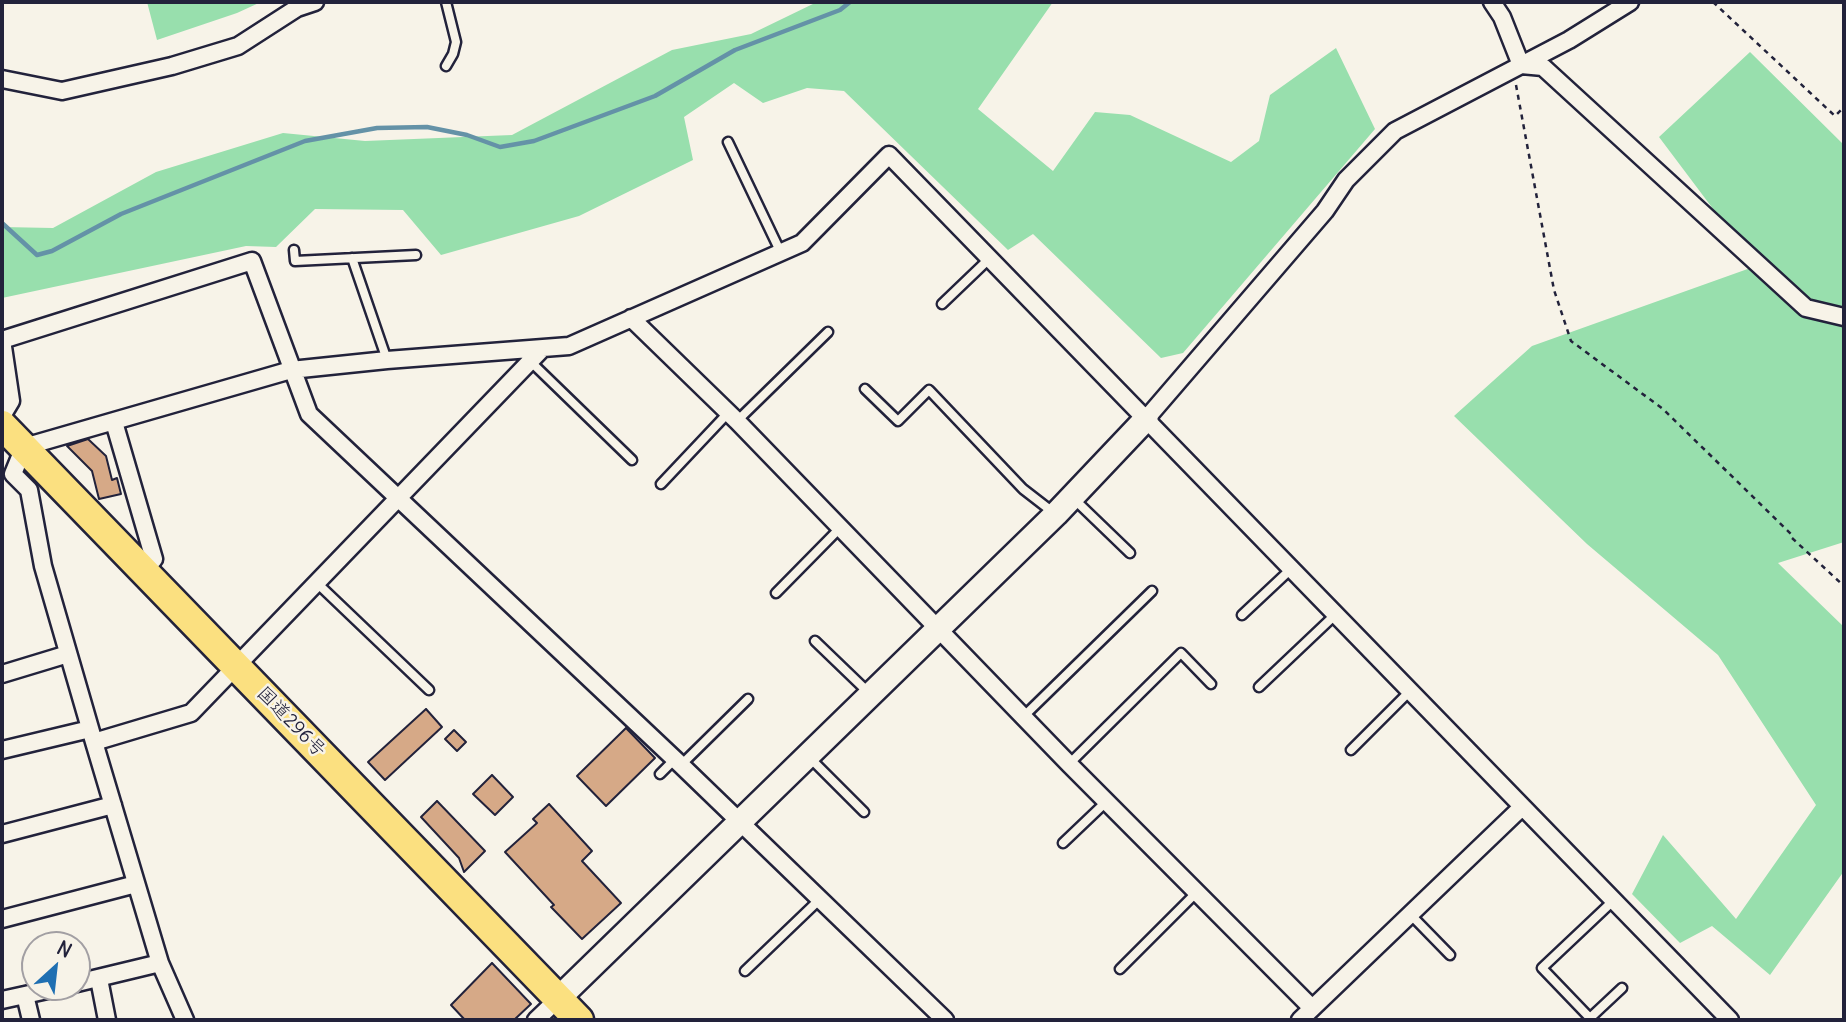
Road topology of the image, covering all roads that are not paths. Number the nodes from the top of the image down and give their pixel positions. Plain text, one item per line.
1 (315, 2) edge
2 (446, 2) edge
3 (1492, 2) edge
4 (1630, 2) edge
5 (1521, 65) junction
6 (446, 66) dead end
7 (2, 79) edge
8 (729, 142) dead end
9 (294, 250) dead end
10 (780, 253) junction
11 (415, 255) dead end
12 (352, 258) junction
13 (989, 258) junction
14 (942, 304) dead end
15 (1844, 317) edge
16 (631, 318) junction
17 (828, 332) dead end
18 (536, 355) junction
19 (387, 360) junction
20 (291, 370) junction
21 (865, 389) dead end
22 (2, 416) edge
23 (733, 417) junction
24 (1146, 419) junction
25 (114, 422) junction
26 (2, 425) edge
27 (24, 447) junction
28 (632, 460) dead end
29 (661, 484) dead end
30 (1072, 497) junction
31 (398, 498) junction
32 (1056, 514) junction
33 (840, 528) junction
34 (1130, 553) dead end
35 (1291, 569) junction
36 (143, 571) junction
37 (317, 583) junction
38 (1152, 591) dead end
39 (776, 593) dead end
40 (1335, 614) junction
41 (1242, 615) dead end
42 (940, 629) junction
43 (815, 641) dead end
44 (68, 654) junction
45 (236, 666) junction
46 (2, 674) edge
47 (1211, 684) dead end
48 (1259, 687) dead end
49 (429, 691) dead end
50 (1410, 691) junction
51 (871, 695) junction
52 (748, 699) dead end
53 (1023, 717) junction
54 (92, 735) junction
55 (2, 750) edge
56 (1351, 750) dead end
57 (808, 757) junction
58 (678, 762) junction
59 (1069, 764) junction
60 (660, 774) dead end
61 (1106, 802) junction
62 (113, 805) junction
63 (1522, 807) junction
64 (864, 811) dead end
65 (741, 822) junction
66 (2, 834) edge
67 (1063, 844) dead end
68 (136, 884) junction
69 (1197, 892) junction
70 (819, 900) junction
71 (1613, 901) junction
72 (1410, 914) junction
73 (2, 919) edge
74 (1450, 955) dead end
75 (160, 963) junction
76 (1120, 969) dead end
77 (745, 971) dead end
78 (99, 979) junction
79 (91, 981) edge
80 (1622, 988) dead end
81 (21, 996) edge
82 (558, 999) junction
83 (2, 1000) edge
84 (26, 1001) edge
85 (1312, 1008) junction
86 (31, 1020) edge
87 (107, 1020) edge
88 (185, 1020) edge
89 (536, 1020) edge
90 (579, 1020) edge
91 (945, 1020) edge
92 (1300, 1020) edge
93 (1730, 1020) edge

1 - 7 street
2 - 6 lane
3 - 5 street
4 - 5 street
5 - 15 street
5 - 24 street
8 - 10 lane
9 - 12 lane
10 - 13 street
10 - 16 street
11 - 12 lane
12 - 19 lane
13 - 14 lane
13 - 24 street
16 - 18 street
16 - 23 street
17 - 23 lane
18 - 19 street
18 - 28 lane
18 - 31 street
19 - 20 street
20 - 22 street
20 - 25 street
20 - 31 street
21 - 32 lane
23 - 29 lane
23 - 33 street
24 - 30 street
24 - 35 street
25 - 27 street
25 - 36 street
26 - 27 highway, 国道296号
27 - 36 highway, 国道296号
27 - 44 street
30 - 32 street
30 - 34 lane
31 - 37 street
31 - 58 street
32 - 42 street
33 - 39 lane
33 - 42 street
35 - 40 street
35 - 41 lane
36 - 45 highway, 国道296号
37 - 45 street
37 - 49 lane
38 - 53 lane
40 - 48 lane
40 - 50 street
42 - 51 street
42 - 53 street
43 - 51 lane
44 - 46 street
44 - 54 street
45 - 54 street
45 - 82 highway, 国道296号
47 - 59 lane
50 - 56 lane
50 - 63 street
51 - 57 street
52 - 58 lane
53 - 59 street
54 - 55 street
54 - 62 street
57 - 64 lane
57 - 65 street
58 - 60 lane
58 - 65 street
59 - 61 street
61 - 67 lane
61 - 69 street
62 - 66 street
62 - 68 street
63 - 71 street
63 - 72 street
65 - 70 street
65 - 82 street
68 - 73 street
68 - 75 street
69 - 76 lane
69 - 85 street
70 - 77 lane
70 - 91 street
71 - 80 lane
71 - 93 street
72 - 74 lane
72 - 85 street
75 - 78 street
75 - 88 street
78 - 79 street
78 - 87 street
81 - 83 street
82 - 89 street
82 - 90 highway, 国道296号
84 - 86 street
85 - 92 street

